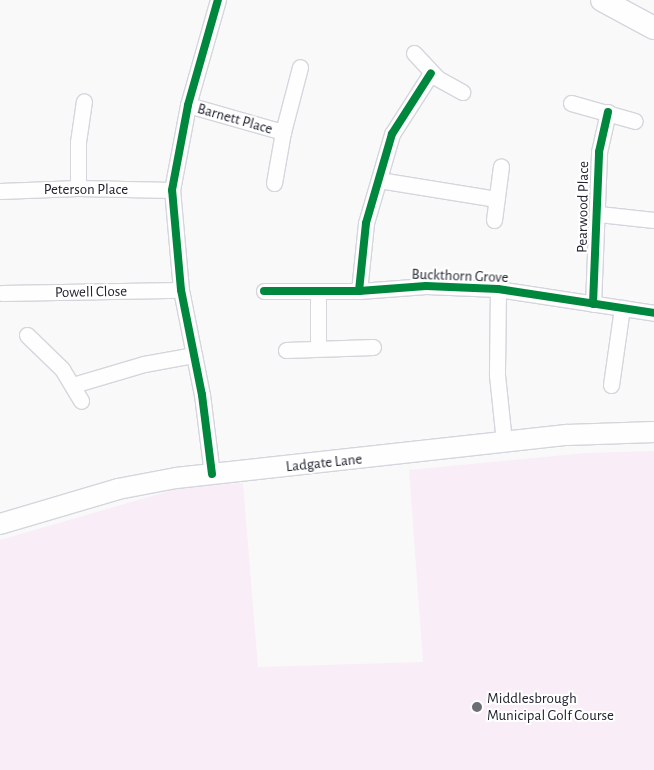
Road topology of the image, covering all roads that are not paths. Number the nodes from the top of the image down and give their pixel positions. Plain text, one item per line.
1 (218, 0) edge
2 (602, 0) edge
3 (654, 28) edge
4 (414, 53) dead end
5 (300, 67) dead end
6 (432, 73) junction
7 (462, 92) dead end
8 (84, 101) dead end
9 (572, 103) dead end
10 (188, 105) junction
11 (608, 112) junction
12 (636, 121) dead end
13 (282, 132) junction
14 (501, 166) dead end
15 (379, 180) junction
16 (274, 184) dead end
17 (78, 188) junction
18 (172, 190) junction
19 (0, 191) edge
20 (496, 198) junction
21 (599, 214) junction
22 (494, 220) dead end
23 (654, 220) edge
24 (498, 289) junction
25 (181, 290) junction
26 (264, 291) dead end
27 (318, 291) junction
28 (359, 291) junction
29 (2, 293) dead end
30 (593, 304) junction
31 (622, 308) junction
32 (654, 313) edge
33 (27, 335) dead end
34 (374, 346) dead end
35 (318, 348) junction
36 (286, 350) dead end
37 (194, 356) junction
38 (73, 386) junction
39 (611, 386) dead end
40 (81, 401) dead end
41 (654, 432) edge
42 (504, 442) junction
43 (212, 474) junction
44 (0, 524) edge

1 - 10 street
2 - 3 highway
4 - 6 street
5 - 13 street, Barnett Place
6 - 7 street
6 - 15 street
8 - 17 street
9 - 11 street
10 - 13 street, Barnett Place
10 - 18 street
11 - 12 street
11 - 21 street, Pearwood Place
13 - 16 street, Barnett Place
14 - 20 street
15 - 20 street
15 - 28 street
17 - 18 street, Peterson Place
17 - 19 street, Peterson Place
18 - 25 street
20 - 22 street
21 - 23 street, Pearwood Place
21 - 30 street, Pearwood Place
24 - 28 street, Buckthorn Grove
24 - 30 street, Buckthorn Grove
24 - 42 street
25 - 29 street, Powell Close
25 - 37 street
26 - 27 street, Buckthorn Grove
27 - 28 street, Buckthorn Grove
27 - 35 street
30 - 31 street, Buckthorn Grove
31 - 32 street, Buckthorn Grove
31 - 39 street
33 - 38 street
34 - 35 street
35 - 36 street
37 - 38 street
37 - 43 street
38 - 40 street
41 - 42 main road, Ladgate Lane
42 - 43 main road, Ladgate Lane
43 - 44 main road, Ladgate Lane

